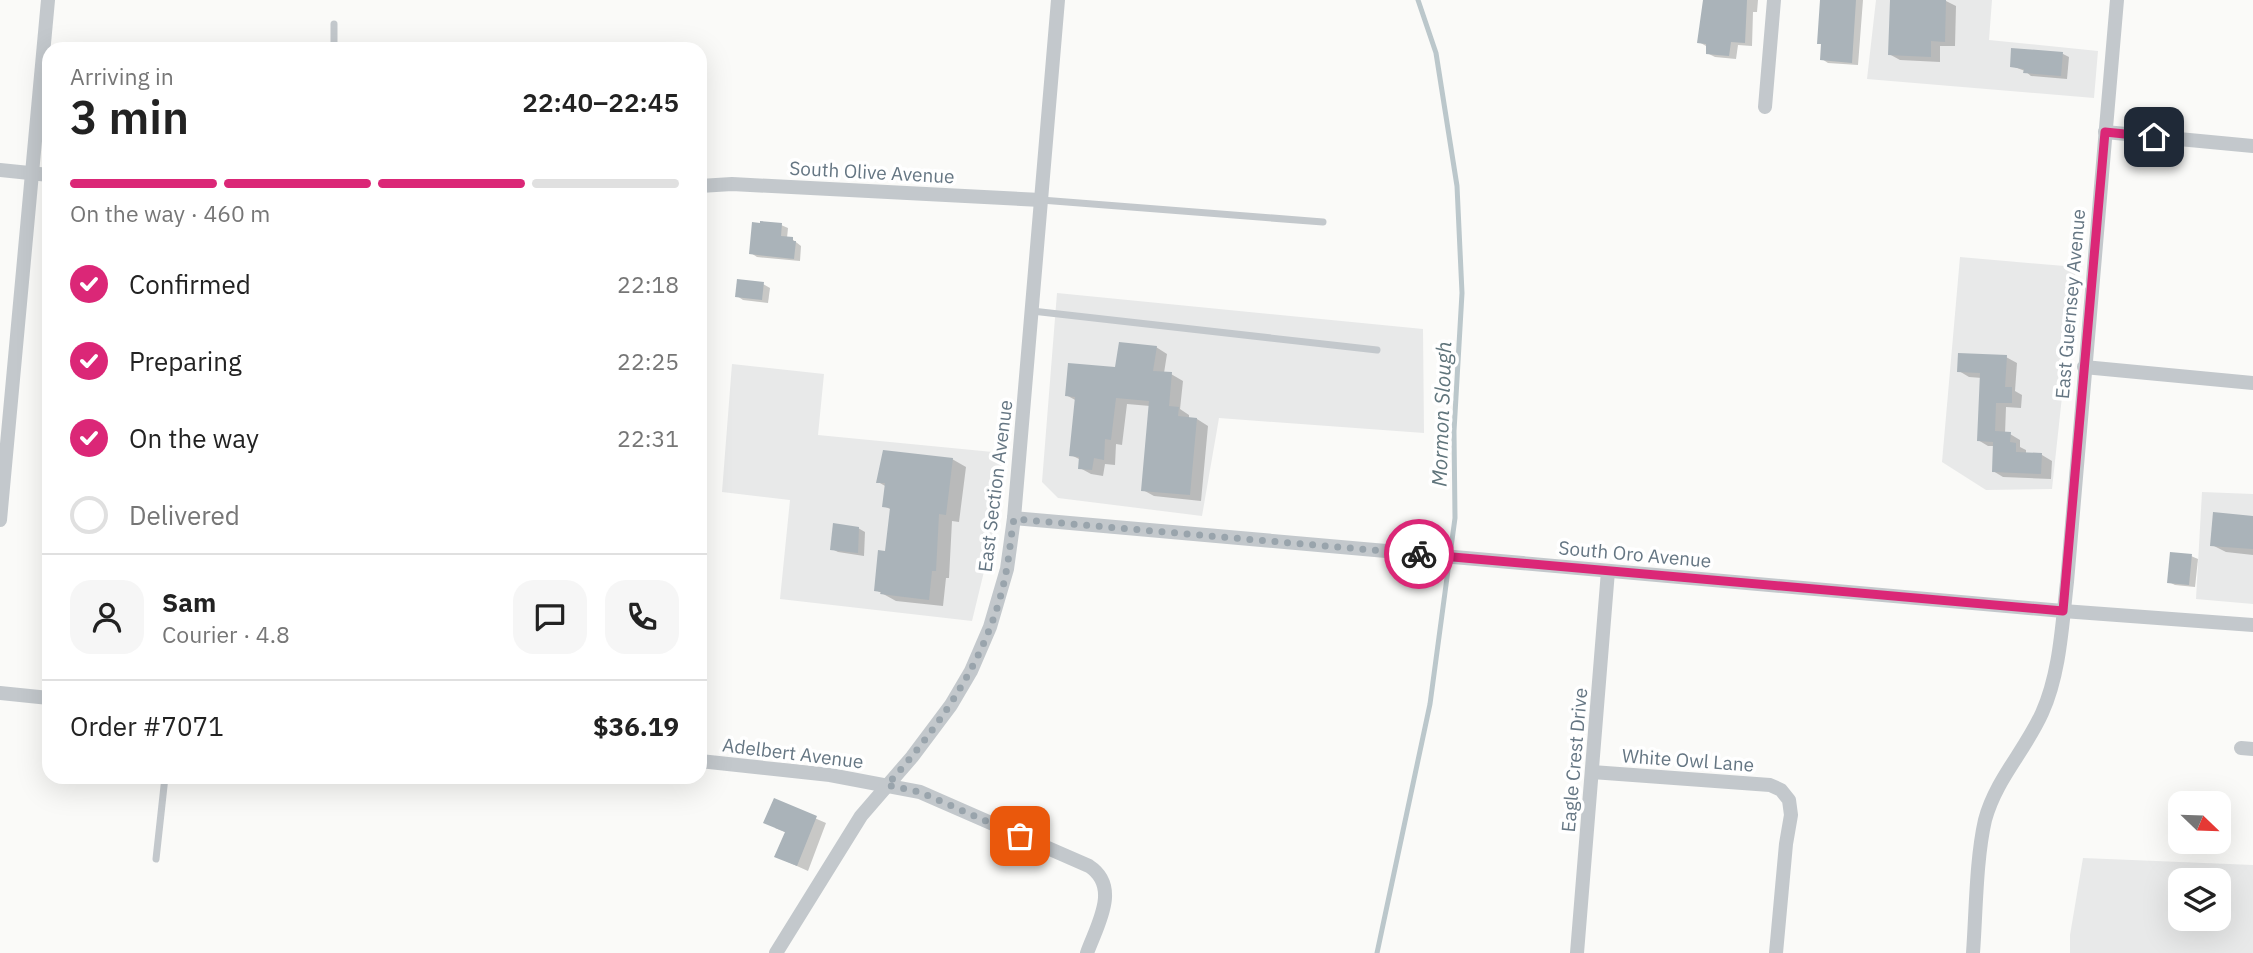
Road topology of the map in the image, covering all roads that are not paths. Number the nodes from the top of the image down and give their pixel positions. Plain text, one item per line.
1 (48, 0) edge
2 (1058, 0) edge
3 (1774, 0) edge
4 (2117, 0) edge
5 (334, 24) dead end
6 (44, 42) edge
7 (334, 42) edge
8 (42, 65) edge
9 (1765, 107) dead end
10 (2105, 132) junction
11 (2253, 146) edge
12 (0, 170) edge
13 (32, 173) junction
14 (42, 174) edge
15 (707, 186) edge
16 (1041, 200) junction
17 (1323, 222) dead end
18 (1032, 311) junction
19 (1377, 350) dead end
20 (2084, 367) junction
21 (2253, 383) edge
22 (1014, 519) junction
23 (0, 520) edge
24 (1608, 571) junction
25 (2063, 611) junction
26 (2253, 625) edge
27 (0, 693) edge
28 (42, 697) edge
29 (707, 762) edge
30 (1592, 772) junction
31 (164, 784) edge
32 (887, 785) junction
33 (156, 859) dead end
34 (776, 953) edge
35 (1087, 953) edge
36 (1577, 953) edge
37 (1776, 953) edge
38 (1973, 953) edge

1 - 6 street
2 - 16 street, East Section Avenue
3 - 9 street
4 - 10 street, East Guernsey Avenue
5 - 7 lane
8 - 13 street
10 - 11 street
10 - 20 street, East Guernsey Avenue
12 - 13 street
13 - 14 street
13 - 23 street
15 - 16 street, South Olive Avenue
16 - 17 lane
16 - 18 street, East Section Avenue
18 - 19 lane
18 - 22 street, East Section Avenue
20 - 21 street
20 - 25 street, East Guernsey Avenue
22 - 24 street, South Oro Avenue
22 - 32 street, East Section Avenue
24 - 25 street, South Oro Avenue
24 - 30 street, Eagle Crest Drive
25 - 26 street, South Oro Avenue
25 - 38 street, East Guernsey Avenue
27 - 28 street
29 - 32 street, Adelbert Avenue
30 - 36 street, Eagle Crest Drive
30 - 37 street, White Owl Lane
31 - 33 lane
32 - 34 street, East Section Avenue
32 - 35 street, Adelbert Avenue

